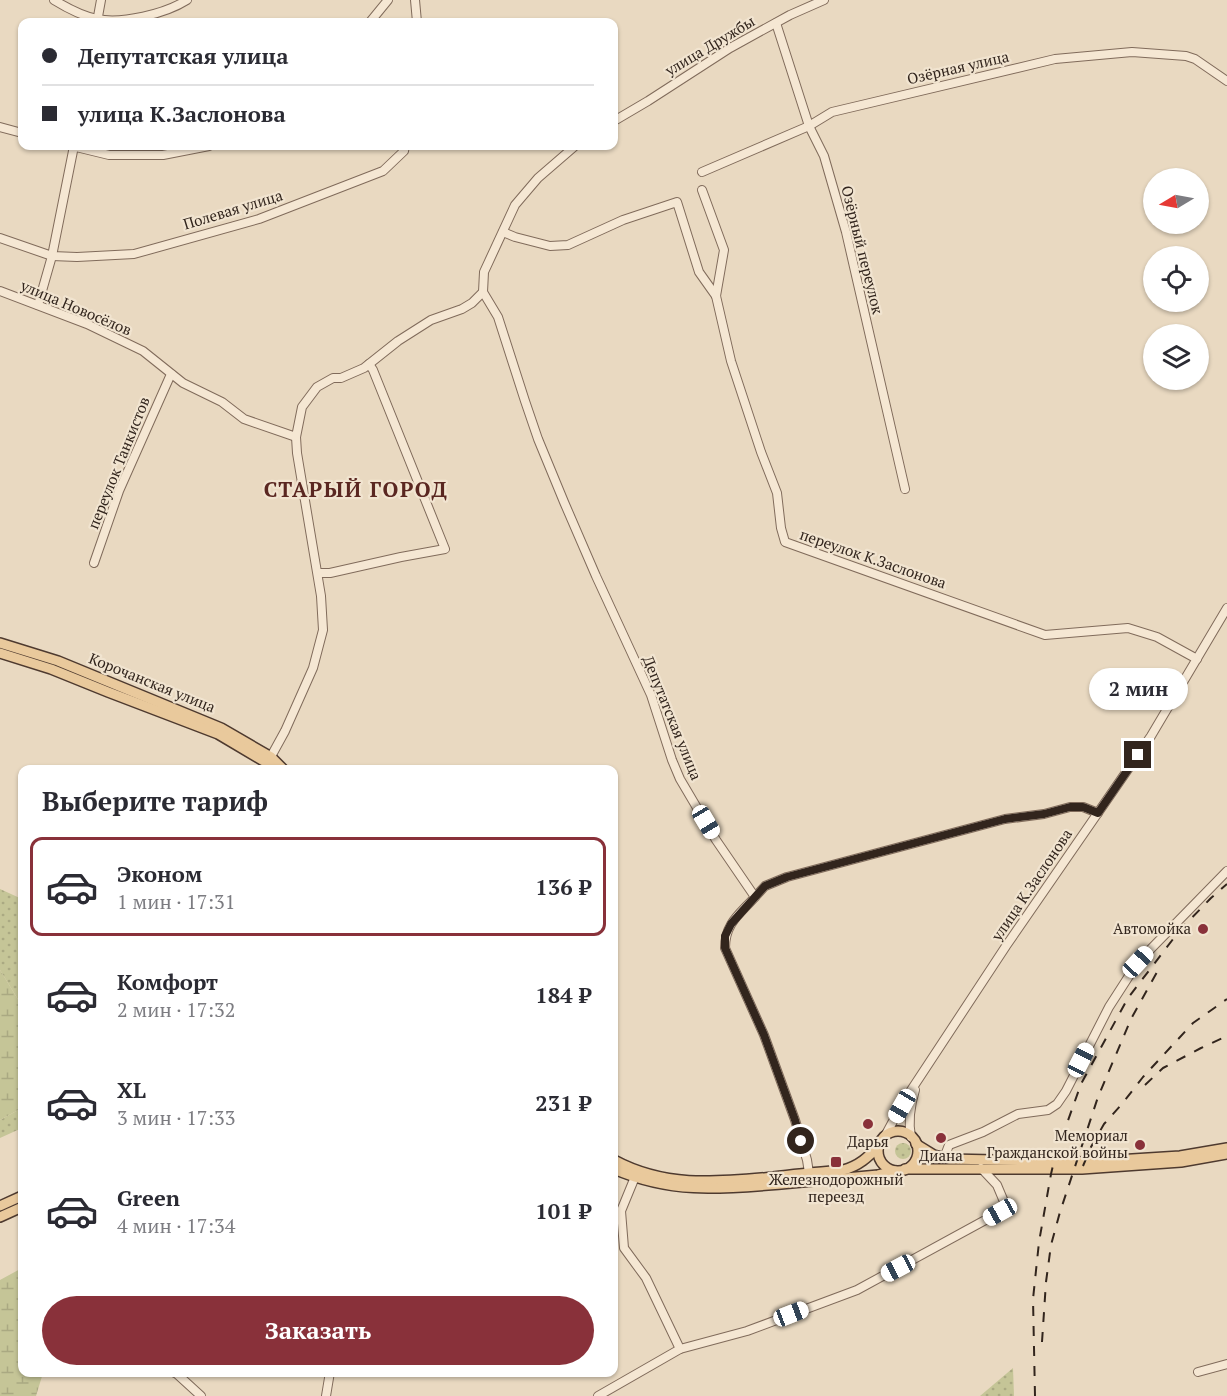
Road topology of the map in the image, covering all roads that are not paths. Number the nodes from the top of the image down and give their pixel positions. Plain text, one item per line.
1 (54, 0) edge
2 (101, 0) edge
3 (187, 0) edge
4 (388, 0) edge
5 (415, 0) edge
6 (824, 0) edge
7 (90, 18) edge
8 (98, 18) edge
9 (138, 18) edge
10 (373, 18) edge
11 (417, 18) edge
12 (776, 23) junction
13 (1227, 81) edge
14 (618, 119) edge
15 (810, 126) junction
16 (0, 127) edge
17 (18, 132) edge
18 (72, 150) edge
19 (91, 150) edge
20 (189, 150) edge
21 (404, 150) edge
22 (570, 150) edge
23 (702, 172) dead end
24 (702, 190) dead end
25 (503, 232) junction
26 (0, 238) edge
27 (52, 256) junction
28 (0, 291) edge
29 (483, 292) junction
30 (716, 296) junction
31 (38, 305) junction
32 (369, 364) junction
33 (171, 374) junction
34 (296, 437) junction
35 (905, 489) dead end
36 (94, 563) dead end
37 (318, 573) junction
38 (1227, 608) edge
39 (0, 643) edge
40 (0, 653) edge
41 (1197, 660) junction
42 (271, 763) edge
43 (1098, 813) junction
44 (1227, 871) edge
45 (755, 897) junction
46 (916, 1086) junction
47 (885, 1136) junction
48 (914, 1140) junction
49 (879, 1146) junction
50 (1227, 1148) edge
51 (1227, 1154) edge
52 (944, 1158) junction
53 (618, 1162) edge
54 (981, 1168) junction
55 (900, 1170) junction
56 (618, 1171) edge
57 (809, 1173) junction
58 (635, 1177) junction
59 (18, 1198) edge
60 (0, 1206) edge
61 (18, 1209) edge
62 (0, 1217) edge
63 (680, 1349) junction
64 (1227, 1364) edge
65 (1198, 1372) dead end
66 (180, 1377) edge
67 (329, 1377) edge
68 (201, 1396) edge
69 (326, 1396) edge
70 (598, 1396) edge

1 - 7 street
2 - 8 street
3 - 9 street
4 - 10 street
5 - 11 street
6 - 12 street, улица Дружбы
12 - 14 street, улица Дружбы
12 - 15 street, Озёрный переулок
13 - 15 street, Озёрная улица
15 - 23 street, Озёрная улица
15 - 35 street, Озёрный переулок
16 - 17 street
18 - 27 street
19 - 20 street
21 - 27 street, Полевая улица
22 - 25 street
24 - 30 street, переулок К.Заслонова
25 - 29 street
25 - 30 street, переулок К.Заслонова
26 - 27 street, Полевая улица
27 - 31 street
28 - 31 street, улица Новосёлов
29 - 32 street
29 - 45 street, Депутатская улица
30 - 41 street, переулок К.Заслонова
31 - 33 street, улица Новосёлов
32 - 34 street
32 - 37 street
33 - 34 street, улица Новосёлов
33 - 36 street, переулок Танкистов
34 - 37 street
37 - 42 street
38 - 41 street, улица К.Заслонова
39 - 42 main road, Корочанская улица
40 - 42 main road, Корочанская улица
41 - 43 street, улица К.Заслонова
43 - 45 street
43 - 46 street, улица К.Заслонова
44 - 52 street
45 - 57 street
46 - 47 street, улица К.Заслонова
46 - 48 street, улица К.Заслонова
47 - 48 main road
47 - 49 main road
48 - 52 main road
48 - 55 main road
49 - 55 main road
49 - 57 main road
50 - 52 main road
51 - 54 main road
53 - 57 main road
54 - 55 main road
54 - 63 street
55 - 58 main road
56 - 58 main road
58 - 63 street
59 - 60 main road
61 - 62 main road
63 - 70 street
64 - 65 street
66 - 68 street
67 - 69 street

